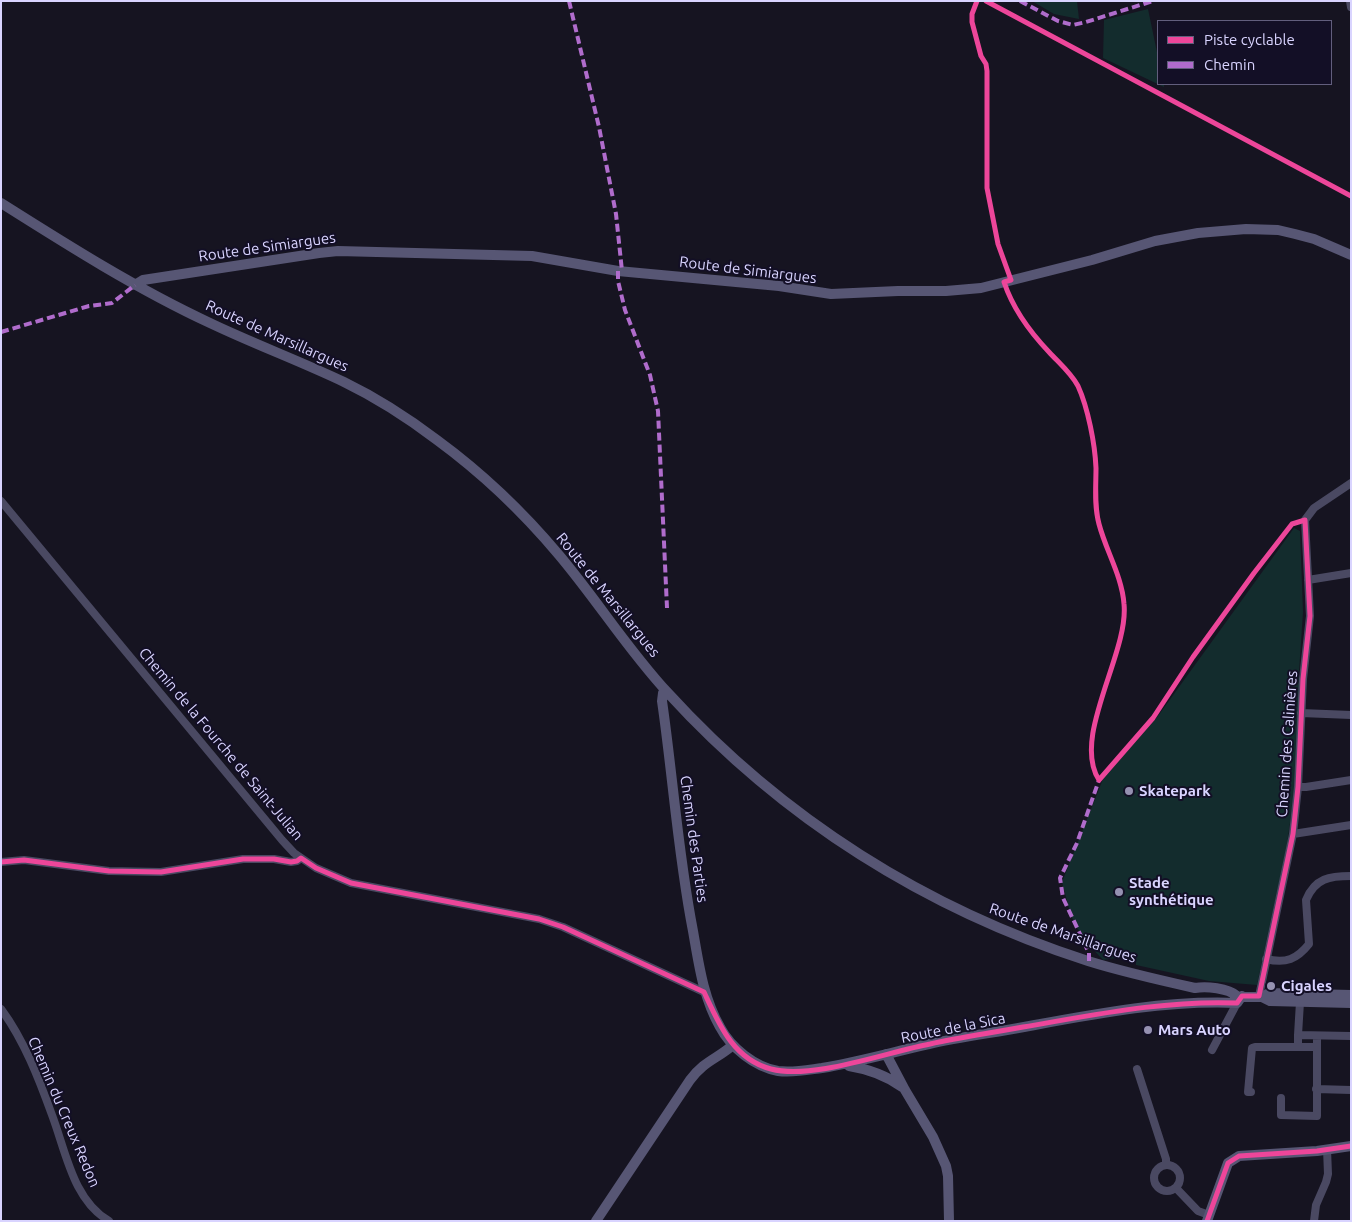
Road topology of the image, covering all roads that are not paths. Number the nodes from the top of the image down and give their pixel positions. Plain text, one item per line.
1 (1350, 1) edge
2 (1351, 7) edge
3 (1, 203) edge
4 (1351, 255) edge
5 (135, 285) junction
6 (1351, 483) edge
7 (1, 501) edge
8 (1351, 573) edge
9 (1308, 580) junction
10 (665, 690) junction
11 (1301, 713) junction
12 (1351, 715) edge
13 (1351, 780) edge
14 (1298, 787) junction
15 (1351, 825) edge
16 (1293, 834) junction
17 (301, 858) junction
18 (1, 862) edge
19 (1351, 876) edge
20 (1266, 958) junction
21 (704, 992) junction
22 (1351, 995) edge
23 (1260, 997) junction
24 (1238, 998) junction
25 (1301, 998) junction
26 (1351, 1002) edge
27 (1, 1009) edge
28 (1298, 1035) junction
29 (1317, 1036) junction
30 (1351, 1036) edge
31 (733, 1045) junction
32 (1298, 1047) junction
33 (1317, 1047) junction
34 (1212, 1050) dead end
35 (886, 1054) junction
36 (843, 1065) junction
37 (1137, 1069) dead end
38 (1316, 1089) junction
39 (905, 1090) junction
40 (1351, 1090) edge
41 (1251, 1092) dead end
42 (1281, 1098) dead end
43 (1351, 1146) edge
44 (1327, 1149) junction
45 (1166, 1165) junction
46 (1176, 1188) junction
47 (1208, 1218) edge
48 (109, 1221) edge
49 (596, 1221) edge
50 (949, 1221) edge
51 (1314, 1221) edge

1 - 2 street
3 - 5 street, Route de Marsillargues
4 - 5 street, Route de Simiargues
5 - 10 street, Route de Marsillargues
6 - 9 street, Chemin des Calinières
7 - 17 street, Chemin de la Fourche de Saint-Julian
8 - 9 street
9 - 11 street, Chemin des Calinières
10 - 21 street, Chemin des Parties
10 - 24 street, Route de Marsillargues
11 - 12 street
11 - 14 street, Chemin des Calinières
13 - 14 street
14 - 16 street, Chemin des Calinières
15 - 16 street
16 - 20 street, Chemin des Calinières
17 - 18 street
17 - 21 street, Chemin de la Fourche de Saint-Julian
19 - 20 street
20 - 23 street, Chemin des Calinières
21 - 31 street, Route de la Sica
22 - 25 street
23 - 24 street, Route de Marsillargues
23 - 25 street, Route de Marsillargues
24 - 34 street
24 - 35 street, Route de la Sica
25 - 26 street
25 - 28 street
27 - 48 street, Chemin du Creux Redon
28 - 29 street
28 - 32 street
29 - 30 street
29 - 33 street
31 - 36 street, Route de la Sica
31 - 49 street
32 - 33 street
32 - 41 street
33 - 38 street
35 - 36 street, Route de la Sica
35 - 39 street
36 - 39 street
37 - 45 street
38 - 40 street
38 - 42 street
39 - 50 street
43 - 44 street
44 - 47 street
44 - 51 street
45 - 46 street
45 - 46 street
46 - 47 street

